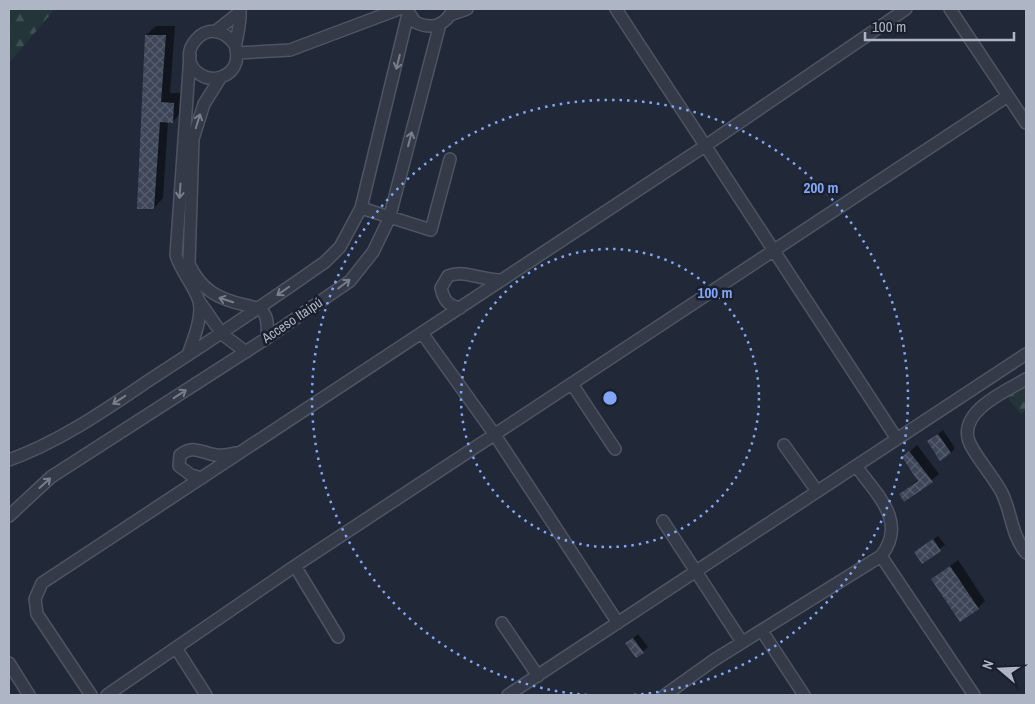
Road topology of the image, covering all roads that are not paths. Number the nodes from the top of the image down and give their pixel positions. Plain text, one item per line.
1 (467, 9) edge
2 (616, 9) edge
3 (906, 9) edge
4 (950, 9) edge
5 (240, 10) edge
6 (404, 11) edge
7 (452, 12) edge
8 (440, 24) junction
9 (216, 31) junction
10 (236, 49) junction
11 (190, 55) junction
12 (221, 77) junction
13 (1008, 96) junction
14 (1026, 123) edge
15 (705, 146) junction
16 (450, 159) dead end
17 (361, 208) junction
18 (389, 219) junction
19 (774, 252) junction
20 (502, 280) junction
21 (199, 301) junction
22 (258, 308) junction
23 (460, 308) junction
24 (422, 332) junction
25 (222, 334) junction
26 (266, 338) junction
27 (246, 352) junction
28 (1026, 354) edge
29 (188, 355) junction
30 (1026, 379) edge
31 (572, 384) junction
32 (495, 435) junction
33 (897, 439) junction
34 (784, 445) dead end
35 (615, 449) dead end
36 (241, 452) junction
37 (9, 460) edge
38 (856, 466) junction
39 (202, 478) junction
40 (817, 491) junction
41 (9, 516) edge
42 (663, 521) dead end
43 (1026, 553) edge
44 (881, 556) junction
45 (295, 566) junction
46 (696, 571) junction
47 (618, 623) junction
48 (502, 624) dead end
49 (762, 630) junction
50 (338, 637) dead end
51 (742, 642) junction
52 (176, 648) junction
53 (9, 663) edge
54 (538, 676) junction
55 (29, 695) edge
56 (91, 695) edge
57 (107, 695) edge
58 (206, 695) edge
59 (508, 695) edge
60 (665, 695) edge
61 (804, 695) edge
62 (974, 695) edge

1 - 7 street
2 - 15 street
3 - 15 street
4 - 13 street
5 - 9 street
5 - 10 street
6 - 8 street
6 - 10 street
6 -> 17 street, Acceso Itaipú
7 - 8 street
18 -> 8 street, Acceso Itaipú
9 - 10 street
9 - 11 street
10 - 12 street
11 - 12 street
11 -> 21 street
22 -> 12 street
13 - 14 street
13 - 19 street
15 - 19 street
15 - 20 street
16 - 18 street
17 - 18 street
17 -> 22 street, Acceso Itaipú
26 -> 18 street, Acceso Itaipú
19 - 31 street
19 - 33 street
20 - 23 street
20 - 23 street
21 - 25 street
21 - 29 street
22 - 25 street, Acceso Itaipú
22 - 26 street
23 - 24 street
24 - 32 street
24 - 36 street
25 - 27 street
25 - 29 street, Acceso Itaipú
26 - 27 street, Acceso Itaipú
41 -> 27 street, Acceso Itaipú
28 - 33 street
29 -> 37 street, Acceso Itaipú
30 - 43 street
31 - 32 street
31 - 35 street
32 - 45 street
32 - 47 street
33 - 38 street
34 - 40 street
36 - 39 street
36 - 39 street
38 - 40 street
38 - 44 street
39 - 56 street
40 - 46 street
42 - 46 street
44 - 49 street
44 - 62 street
45 - 50 street
45 - 52 street
46 - 47 street
46 - 51 street
47 - 54 street
48 - 54 street
49 - 51 street
49 - 61 street
51 - 60 street
52 - 57 street
52 - 58 street
53 - 55 street
54 - 59 street

